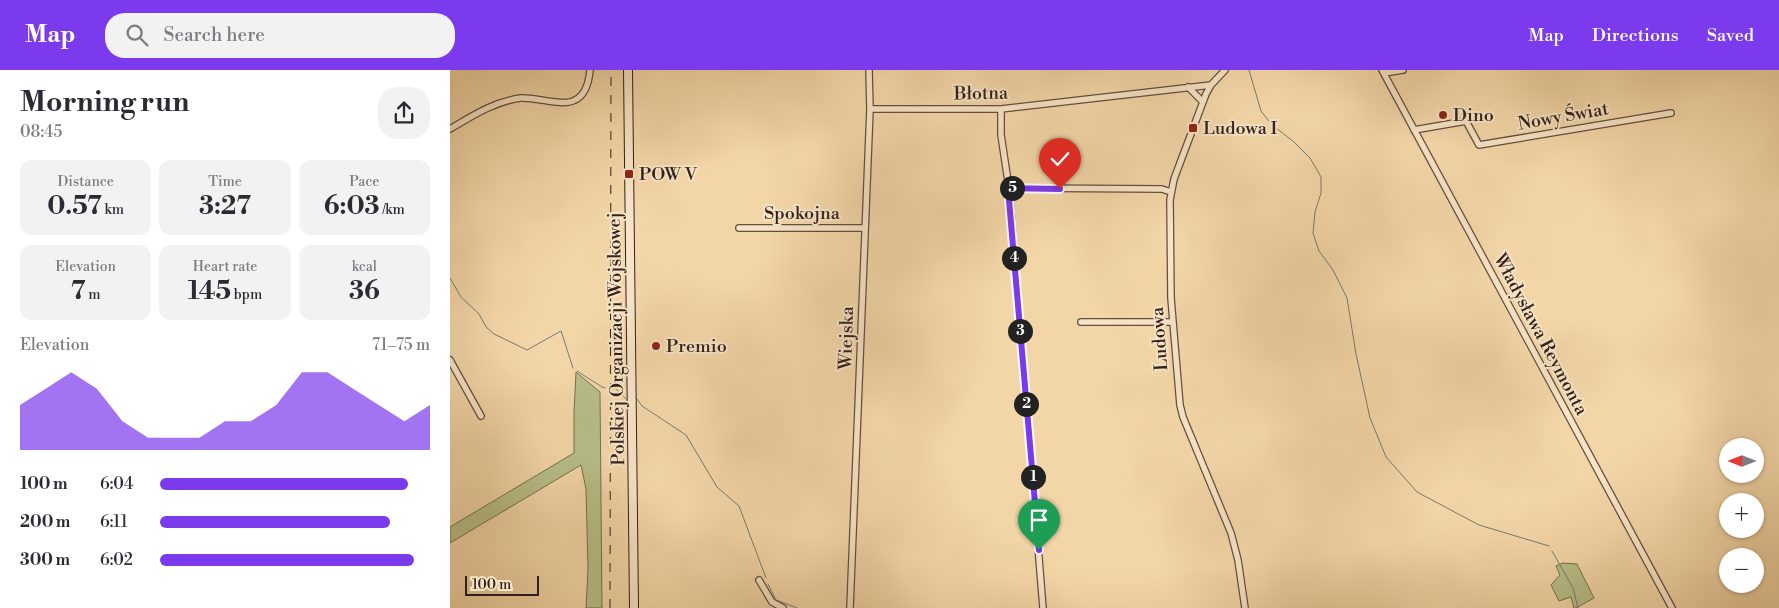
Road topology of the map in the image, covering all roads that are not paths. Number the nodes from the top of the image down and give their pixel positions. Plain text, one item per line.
1 (590, 70) edge
2 (628, 70) edge
3 (869, 70) edge
4 (1225, 70) edge
5 (1403, 70) edge
6 (1383, 72) edge
7 (1212, 85) junction
8 (1188, 87) junction
9 (1203, 102) junction
10 (870, 109) junction
11 (1001, 110) junction
12 (1671, 113) dead end
13 (450, 129) edge
14 (1414, 130) junction
15 (1008, 188) junction
16 (1171, 192) junction
17 (739, 228) dead end
18 (865, 228) junction
19 (1081, 322) dead end
20 (1173, 322) junction
21 (450, 360) edge
22 (481, 416) dead end
23 (759, 580) dead end
24 (634, 608) edge
25 (783, 608) edge
26 (850, 608) edge
27 (1044, 608) edge
28 (1245, 608) edge
29 (1672, 608) edge

1 - 13 street
2 - 24 main road, Polskiej Organizacji Wojskowej
3 - 10 street, Wiejska
4 - 7 street, Ludowa
5 - 6 street, Władysława Reymonta
6 - 14 street, Władysława Reymonta
7 - 8 street, Błotna
7 - 9 street, Ludowa
8 - 9 street
8 - 11 street, Błotna
9 - 16 street, Ludowa
10 - 11 street, Błotna
10 - 18 street, Wiejska
11 - 15 street
12 - 14 street, Nowy Świat
14 - 29 street, Władysława Reymonta
15 - 16 street
15 - 27 street
16 - 20 street, Ludowa
17 - 18 street, Spokojna
18 - 26 street, Wiejska
19 - 20 street
20 - 28 street, Ludowa
21 - 22 street
23 - 25 street

